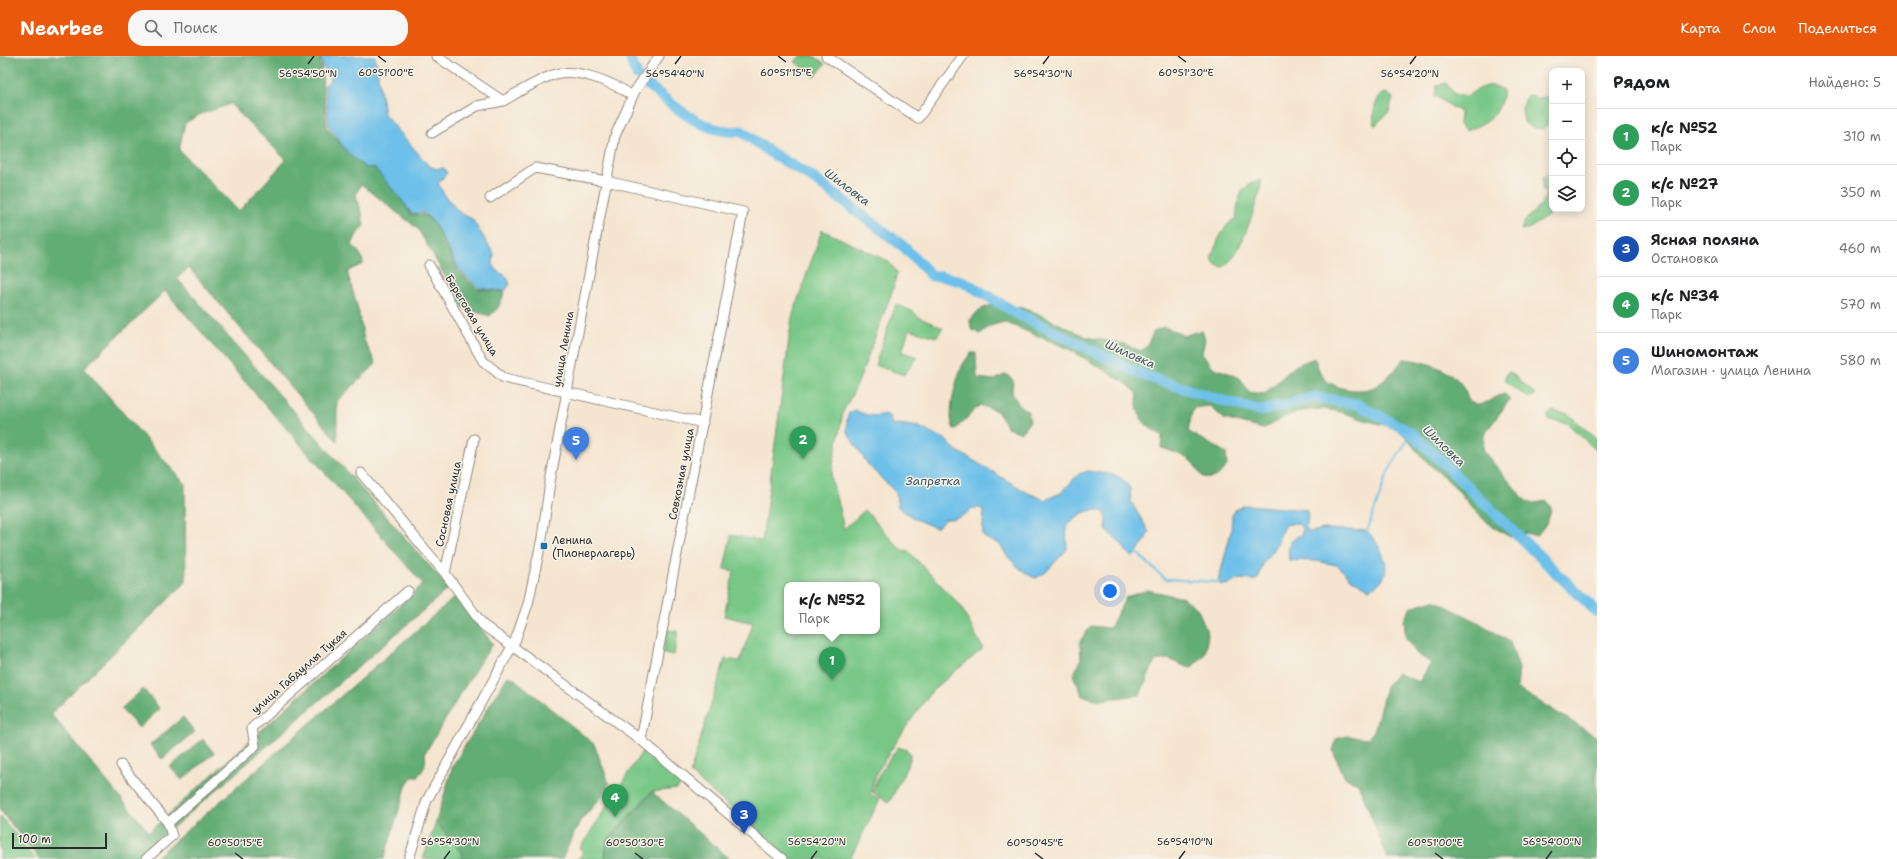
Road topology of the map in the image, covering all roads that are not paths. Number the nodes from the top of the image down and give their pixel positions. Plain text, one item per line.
1 (436, 56) edge
2 (826, 56) edge
3 (963, 56) edge
4 (656, 59) edge
5 (633, 94) junction
6 (503, 101) junction
7 (432, 133) dead end
8 (606, 181) junction
9 (490, 198) dead end
10 (429, 265) dead end
11 (567, 392) junction
12 (703, 423) junction
13 (474, 439) dead end
14 (361, 473) dead end
15 (445, 573) junction
16 (408, 591) dead end
17 (512, 646) junction
18 (641, 740) junction
19 (121, 765) dead end
20 (168, 823) junction
21 (146, 859) edge
22 (410, 859) edge
23 (782, 859) edge

1 - 6 street
2 - 3 street
4 - 5 street, улица Ленина
5 - 6 street
5 - 8 street, улица Ленина
6 - 7 street
8 - 9 street
8 - 11 street, улица Ленина
8 - 12 street, Совхозная улица
10 - 11 street, Береговая улица
11 - 12 street, Береговая улица
11 - 17 street, улица Ленина
12 - 18 street, Совхозная улица
13 - 15 street, Сосновая улица
14 - 15 street
15 - 17 street
16 - 20 street, улица Габдуллы Тукая
17 - 18 street
17 - 22 street, улица Ленина
18 - 23 street
19 - 20 street
20 - 21 street

